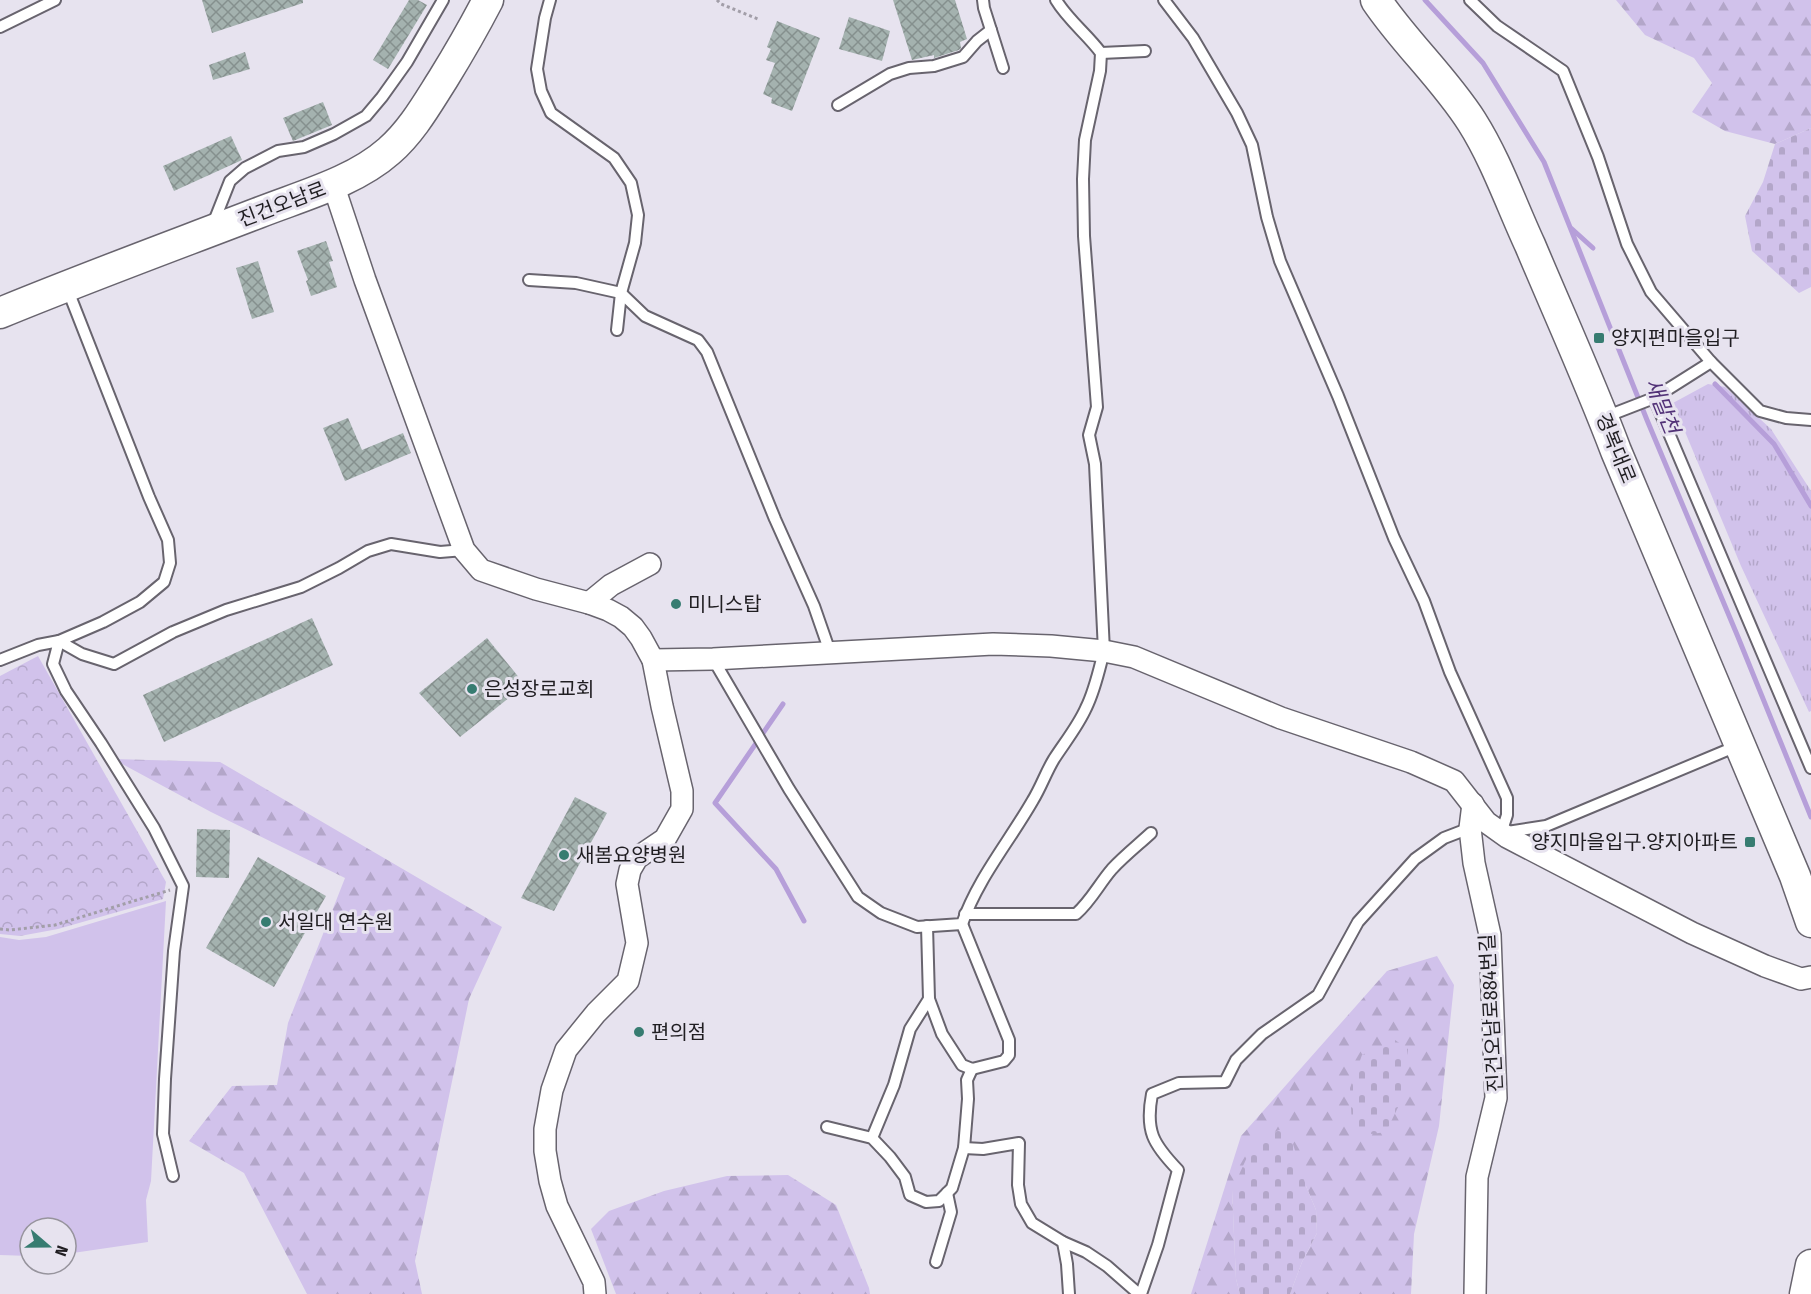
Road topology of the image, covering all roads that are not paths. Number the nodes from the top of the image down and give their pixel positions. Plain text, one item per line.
1 (56, 0) edge
2 (443, 0) edge
3 (488, 0) edge
4 (550, 0) edge
5 (983, 0) edge
6 (1056, 0) edge
7 (1164, 0) edge
8 (1376, 0) edge
9 (1470, 0) edge
10 (0, 27) edge
11 (991, 30) junction
12 (1145, 51) dead end
13 (1101, 53) junction
14 (1003, 68) dead end
15 (838, 105) dead end
16 (333, 184) junction
17 (211, 231) junction
18 (529, 280) dead end
19 (66, 286) junction
20 (621, 293) junction
21 (0, 313) edge
22 (617, 330) dead end
23 (1711, 362) junction
24 (1654, 398) junction
25 (1616, 412) junction
26 (1811, 420) edge
27 (464, 550) junction
28 (650, 564) dead end
29 (589, 603) junction
30 (59, 641) junction
31 (1104, 651) junction
32 (830, 652) junction
33 (712, 659) junction
34 (0, 660) edge
35 (653, 660) junction
36 (1740, 745) junction
37 (1811, 768) edge
38 (1473, 804) junction
39 (1470, 828) junction
40 (1151, 833) dead end
41 (1502, 833) junction
42 (963, 919) junction
43 (1811, 922) edge
44 (927, 926) junction
45 (1811, 977) edge
46 (929, 999) junction
47 (972, 1069) junction
48 (827, 1127) dead end
49 (872, 1138) junction
50 (964, 1148) junction
51 (173, 1176) dead end
52 (947, 1193) junction
53 (1063, 1242) junction
54 (936, 1262) dead end
55 (1811, 1265) edge
56 (595, 1294) edge
57 (1069, 1294) edge
58 (1140, 1294) edge
59 (1475, 1294) edge
60 (1805, 1294) edge

1 - 10 lane
2 - 17 lane
3 - 16 street, 진건오남로
4 - 20 lane
5 - 11 lane
6 - 13 lane
7 - 41 lane
8 - 25 street, 경복대로
9 - 23 lane
11 - 14 lane
11 - 15 lane
12 - 13 lane
13 - 31 lane
16 - 17 street, 진건오남로
16 - 27 street
17 - 19 street, 진건오남로
18 - 20 lane
19 - 21 street, 진건오남로
19 - 30 lane
20 - 22 lane
20 - 32 lane
23 - 24 lane
23 - 26 lane
24 - 25 lane
24 - 37 lane
25 - 36 street, 경복대로
27 - 29 street
27 - 30 lane
28 - 29 street
29 - 35 street
30 - 34 lane
30 - 51 lane
31 - 32 street
31 - 38 street
31 - 42 lane
32 - 33 street
33 - 35 street
33 - 44 lane
35 - 56 street
36 - 41 lane
36 - 43 street, 경복대로
38 - 39 street, 진건오남로884번길
38 - 41 street
39 - 58 lane
39 - 59 street, 진건오남로884번길
40 - 42 lane
41 - 45 street
42 - 44 lane
42 - 47 lane
44 - 46 lane
46 - 47 lane
46 - 49 lane
47 - 50 lane
48 - 49 lane
49 - 52 lane
50 - 52 lane
50 - 53 lane
52 - 54 lane
53 - 57 lane
53 - 58 lane
55 - 60 street

